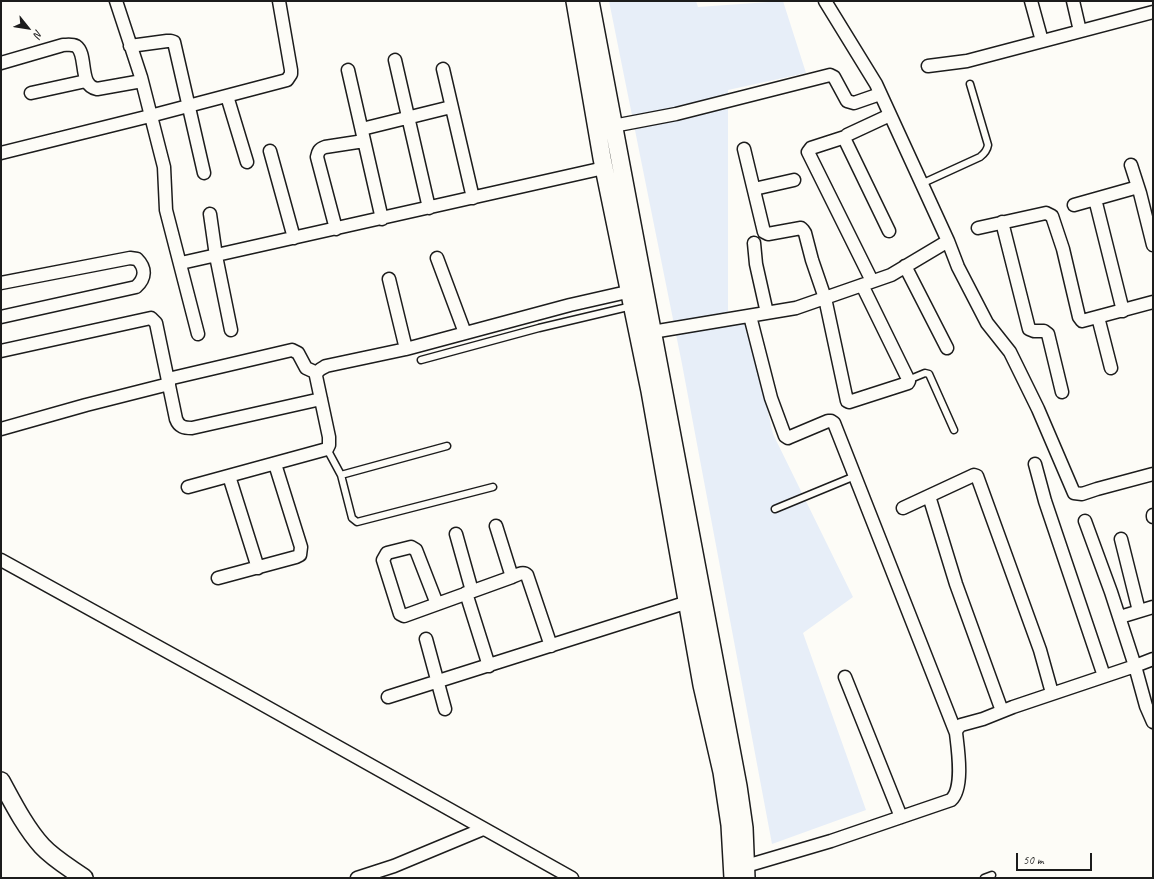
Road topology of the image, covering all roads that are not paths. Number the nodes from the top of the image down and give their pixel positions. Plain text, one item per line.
1 (116, 1) edge
2 (279, 1) edge
3 (580, 1) edge
4 (825, 1) edge
5 (1031, 1) edge
6 (1073, 1) edge
7 (1153, 12) edge
8 (1080, 31) junction
9 (1042, 41) junction
10 (130, 46) junction
11 (395, 60) dead end
12 (1, 62) edge
13 (928, 66) dead end
14 (443, 69) dead end
15 (348, 70) dead end
16 (86, 81) junction
17 (142, 81) junction
18 (970, 84) dead end
19 (30, 93) dead end
20 (880, 94) junction
21 (227, 96) junction
22 (189, 106) junction
23 (452, 107) junction
24 (150, 116) junction
25 (890, 116) junction
26 (409, 118) junction
27 (613, 126) junction
28 (363, 135) junction
29 (845, 138) junction
30 (744, 149) dead end
31 (270, 151) dead end
32 (1, 152) edge
33 (247, 162) dead end
34 (1131, 165) dead end
35 (604, 168) junction
36 (204, 173) dead end
37 (794, 180) dead end
38 (921, 184) junction
39 (1138, 187) junction
40 (754, 189) junction
41 (473, 198) junction
42 (1095, 199) junction
43 (1074, 205) dead end
44 (429, 208) junction
45 (210, 214) dead end
46 (382, 218) junction
47 (1002, 222) junction
48 (978, 228) dead end
49 (336, 229) junction
50 (889, 231) dead end
51 (294, 238) junction
52 (948, 241) junction
53 (754, 243) dead end
54 (1153, 245) edge
55 (216, 256) junction
56 (437, 258) dead end
57 (181, 263) junction
58 (905, 266) junction
59 (388, 279) dead end
60 (1, 283) edge
61 (867, 283) junction
62 (636, 295) junction
63 (825, 298) junction
64 (1153, 302) edge
65 (1123, 311) junction
66 (768, 313) junction
67 (750, 316) junction
68 (1, 317) edge
69 (1098, 317) junction
70 (231, 330) dead end
71 (465, 333) junction
72 (646, 333) junction
73 (198, 334) dead end
74 (948, 348) dead end
75 (406, 349) junction
76 (1, 351) edge
77 (421, 360) dead end
78 (1111, 368) dead end
79 (317, 373) junction
80 (908, 380) junction
81 (169, 381) junction
82 (1062, 392) dead end
83 (321, 399) junction
84 (1, 430) edge
85 (954, 430) dead end
86 (447, 446) dead end
87 (327, 449) junction
88 (275, 464) junction
89 (1034, 464) dead end
90 (1153, 474) edge
91 (340, 475) junction
92 (229, 476) junction
93 (855, 476) junction
94 (188, 487) dead end
95 (493, 487) dead end
96 (929, 496) junction
97 (903, 508) dead end
98 (775, 509) dead end
99 (1085, 521) dead end
100 (496, 526) dead end
101 (456, 534) dead end
102 (1121, 539) dead end
103 (1, 560) edge
104 (258, 568) junction
105 (512, 577) junction
106 (218, 578) dead end
107 (469, 592) junction
108 (688, 602) junction
109 (437, 604) junction
110 (1153, 607) edge
111 (1139, 611) junction
112 (1120, 617) junction
113 (426, 639) dead end
114 (712, 643) junction
115 (551, 646) junction
116 (695, 646) junction
117 (1153, 659) edge
118 (489, 666) junction
119 (1135, 666) junction
120 (1104, 676) junction
121 (845, 678) dead end
122 (437, 682) junction
123 (1052, 693) junction
124 (388, 697) dead end
125 (445, 709) dead end
126 (1002, 711) junction
127 (1153, 722) edge
128 (956, 733) junction
129 (1, 781) edge
130 (901, 817) junction
131 (483, 829) junction
132 (746, 872) edge
133 (992, 875) dead end
134 (84, 878) edge
135 (357, 878) edge
136 (572, 878) edge
137 (733, 878) edge
138 (984, 878) edge

1 - 10 street
2 - 21 street
3 - 27 main road
3 - 35 main road
4 - 20 street
5 - 9 street
6 - 8 street
7 - 8 street
8 - 9 street
9 - 13 street
10 - 17 street
10 - 22 street
11 - 26 street
12 - 16 street
14 - 23 street
15 - 28 street
16 - 17 street
16 - 19 street
17 - 24 street
18 - 38 lane
20 - 25 street
20 - 27 street
21 - 22 street
21 - 33 street
22 - 24 street
22 - 36 street
23 - 26 street
23 - 41 street
24 - 32 street
24 - 57 street
25 - 29 street
25 - 38 street
26 - 28 street
26 - 44 street
27 - 62 main road
28 - 46 street
28 - 49 street
29 - 50 street
29 - 61 street
30 - 40 street
31 - 51 street
34 - 39 street
35 - 41 street
35 - 62 main road
37 - 40 street
38 - 52 street
39 - 42 street
39 - 54 street
40 - 63 street
41 - 44 street
42 - 43 street
42 - 65 street
44 - 46 street
45 - 55 street
46 - 49 street
47 - 48 street
47 - 69 street
47 - 82 street
49 - 51 street
51 - 55 street
52 - 58 street
52 - 90 street
53 - 66 street
55 - 57 street
55 - 70 street
56 - 71 street
57 - 73 street
58 - 61 street
58 - 74 street
59 - 75 street
60 - 68 street
61 - 63 street
61 - 80 street
62 - 71 street
62 - 72 main road
62 - 77 lane
63 - 66 street
63 - 80 street
64 - 65 street
65 - 69 street
66 - 67 street
67 - 72 street
67 - 93 street
69 - 78 street
71 - 75 street
72 - 108 main road
72 - 114 main road
75 - 79 street
76 - 81 street
79 - 81 street
79 - 83 street
80 - 85 lane
81 - 83 street
81 - 84 street
83 - 87 street
86 - 91 lane
87 - 88 street
87 - 91 lane
88 - 92 street
88 - 104 street
89 - 120 street
91 - 95 lane
92 - 94 street
92 - 104 street
93 - 98 lane
93 - 128 street
96 - 97 street
96 - 123 street
96 - 126 street
99 - 112 street
100 - 105 street
101 - 107 street
102 - 111 street
103 - 131 street
104 - 106 street
105 - 107 street
105 - 115 street
107 - 109 street
107 - 118 street
108 - 115 street
108 - 116 main road
109 - 109 street
110 - 111 street
111 - 112 street
112 - 119 street
113 - 122 street
114 - 116 main road
114 - 132 main road
115 - 118 street
116 - 137 main road
117 - 119 street
118 - 122 street
119 - 120 street
119 - 127 street
120 - 123 street
121 - 130 street
122 - 124 street
122 - 125 street
123 - 126 street
126 - 128 street
128 - 130 street
129 - 134 main road
130 - 132 street
131 - 135 street
131 - 136 street
133 - 138 lane

